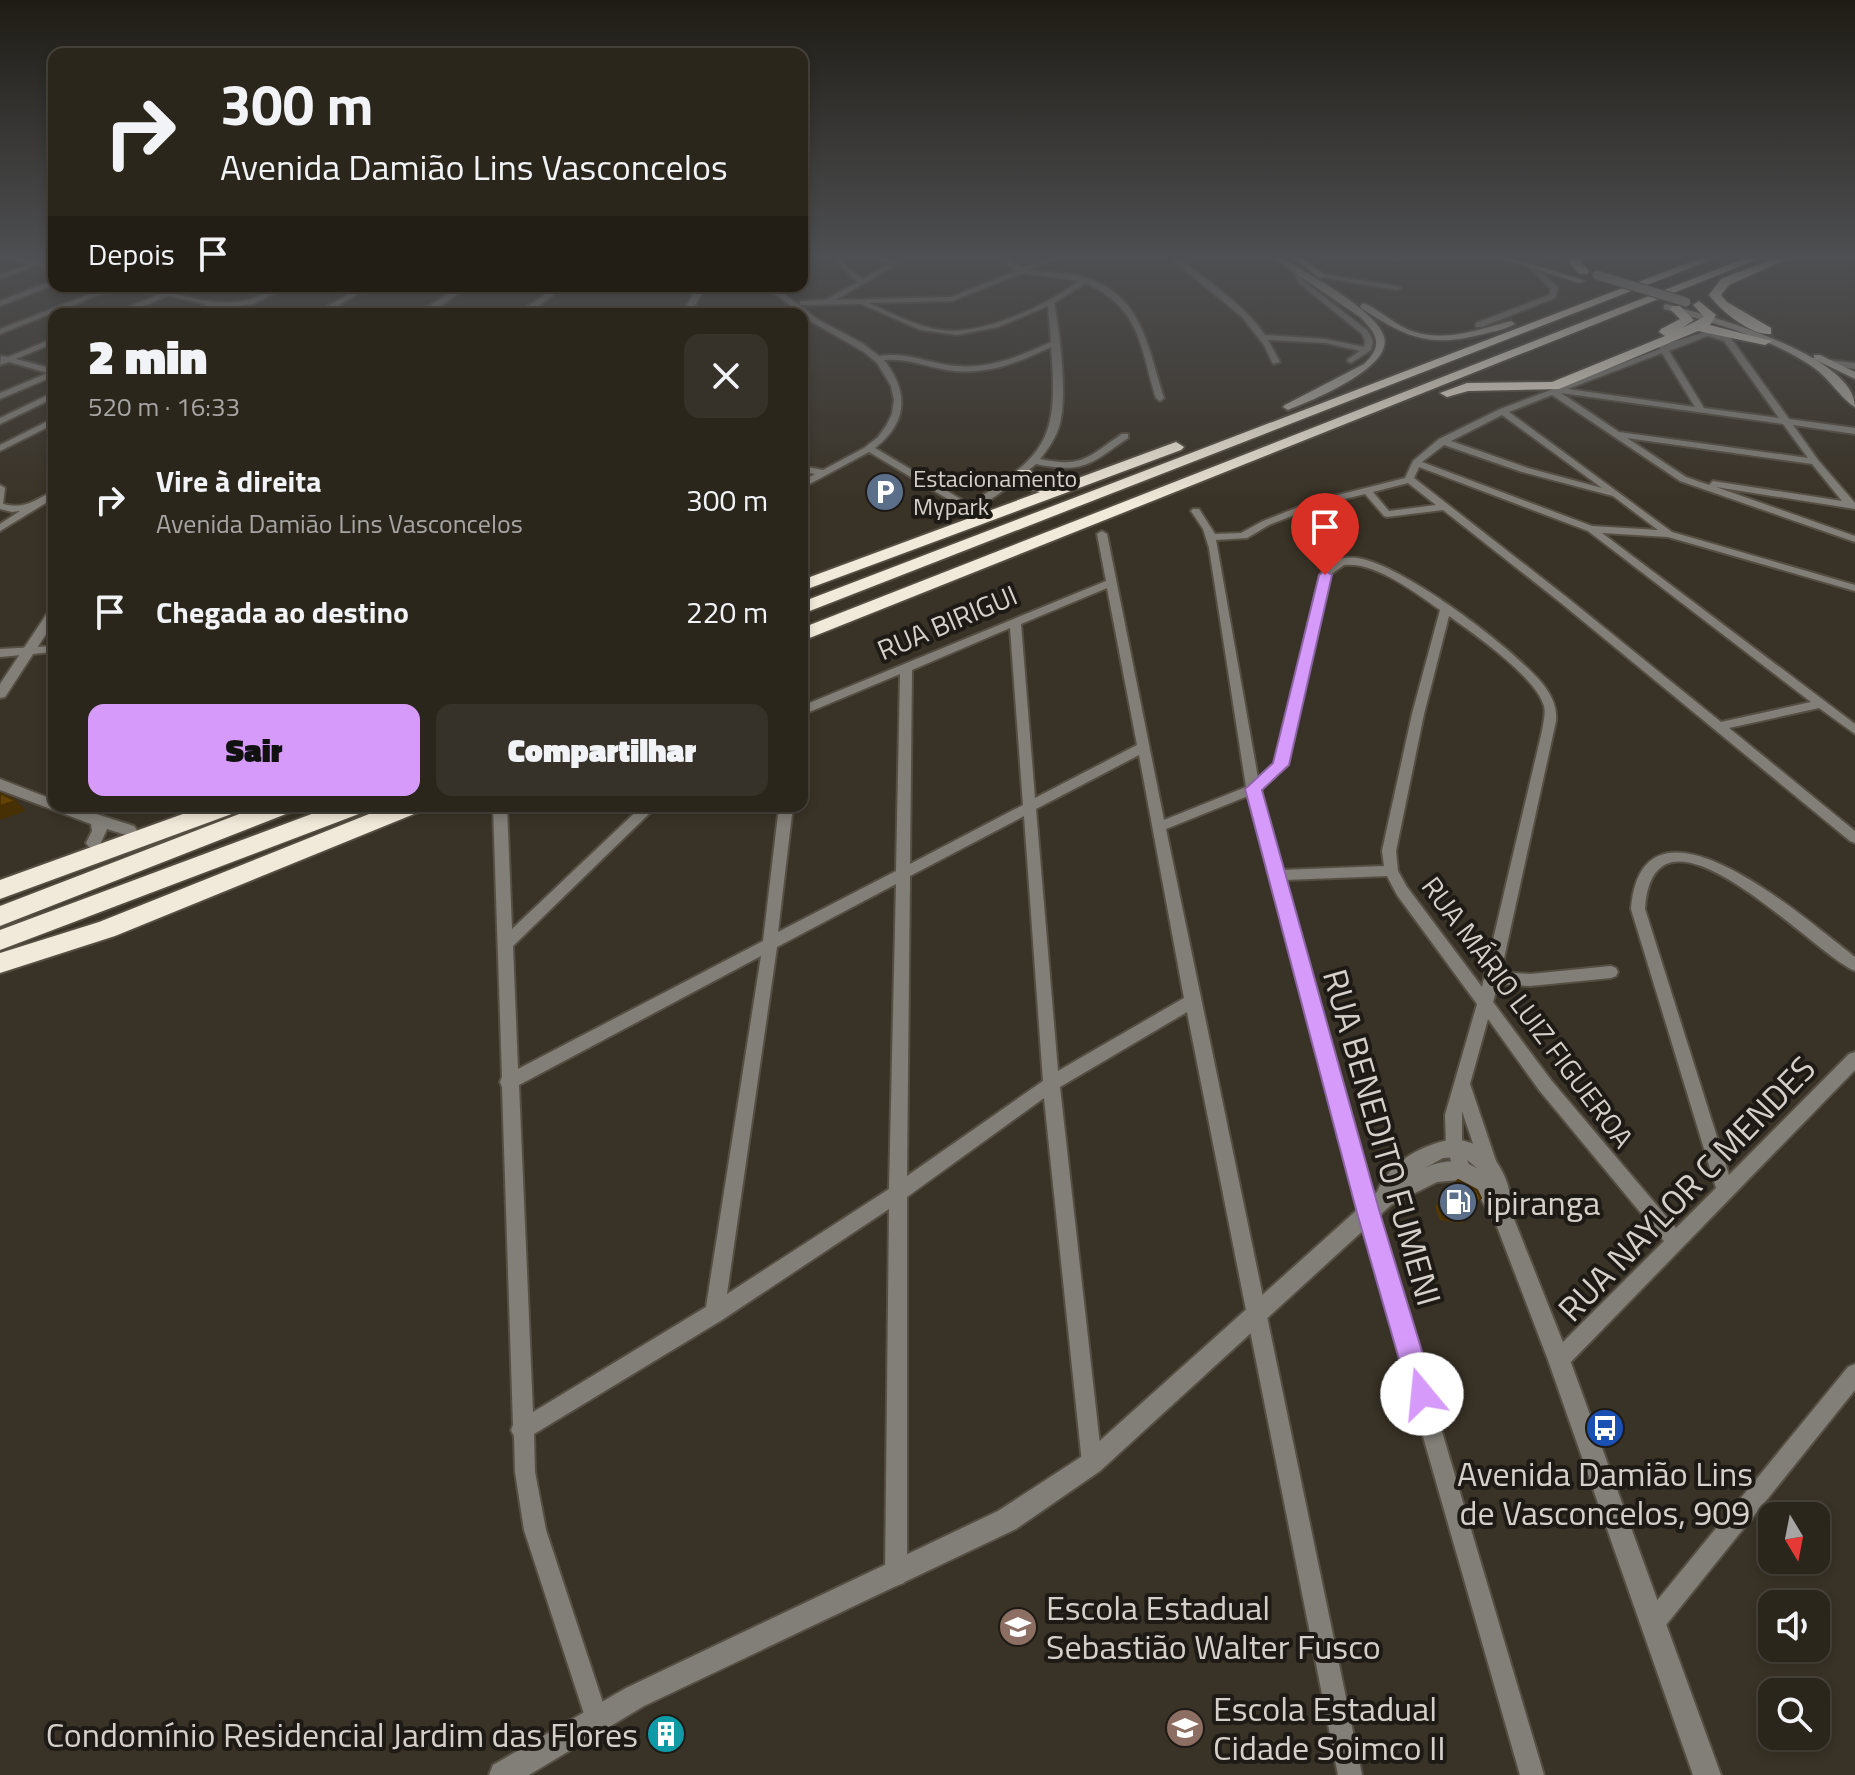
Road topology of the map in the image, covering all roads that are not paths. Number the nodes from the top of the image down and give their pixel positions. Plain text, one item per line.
1 (849, 339) edge
2 (1054, 339) edge
3 (1143, 339) edge
4 (1265, 339) edge
5 (1292, 339) edge
6 (1367, 339) edge
7 (1381, 339) edge
8 (1471, 339) edge
9 (1500, 339) edge
10 (1525, 339) edge
11 (1552, 339) edge
12 (1646, 339) edge
13 (1671, 339) edge
14 (1680, 339) edge
15 (1727, 339) edge
16 (1772, 339) edge
17 (1774, 339) edge
18 (48, 342) edge
19 (1054, 343) junction
20 (863, 348) junction
21 (1663, 348) junction
22 (1527, 349) junction
23 (1367, 350) junction
24 (893, 356) junction
25 (1022, 358) junction
26 (878, 359) junction
27 (1056, 359) junction
28 (3, 360) edge
29 (1351, 361) dead end
30 (919, 362) junction
31 (1276, 362) dead end
32 (1829, 363) junction
33 (1855, 366) edge
34 (888, 368) junction
35 (48, 371) edge
36 (48, 376) edge
37 (1855, 376) edge
38 (1558, 392) junction
39 (0, 396) edge
40 (48, 398) edge
41 (1160, 398) dead end
42 (1855, 404) edge
43 (32, 406) junction
44 (48, 407) edge
45 (1288, 407) junction
46 (1701, 410) junction
47 (1503, 411) junction
48 (0, 421) edge
49 (1788, 422) junction
50 (48, 424) edge
51 (1855, 431) edge
52 (1616, 434) junction
53 (1125, 436) dead end
54 (1442, 441) junction
55 (0, 448) edge
56 (870, 449) junction
57 (1037, 461) junction
58 (1815, 462) junction
59 (1416, 463) junction
60 (808, 470) edge
61 (822, 472) junction
62 (1024, 473) junction
63 (1097, 475) junction
64 (1409, 480) junction
65 (1687, 480) junction
66 (808, 481) edge
67 (1230, 481) junction
68 (0, 488) edge
69 (1048, 489) junction
70 (1366, 489) junction
71 (1759, 491) junction
72 (1619, 496) junction
73 (48, 497) edge
74 (0, 504) edge
75 (33, 506) junction
76 (1853, 506) edge
77 (1443, 507) junction
78 (970, 509) junction
79 (1762, 509) junction
80 (1196, 511) dead end
81 (1078, 527) junction
82 (0, 528) edge
83 (1591, 529) junction
84 (1102, 534) junction
85 (1669, 534) junction
86 (1211, 537) junction
87 (1855, 539) edge
88 (808, 575) edge
89 (1112, 582) junction
90 (808, 584) edge
91 (1855, 588) edge
92 (808, 606) edge
93 (1446, 608) junction
94 (808, 618) edge
95 (48, 621) edge
96 (1015, 621) junction
97 (808, 633) edge
98 (808, 648) edge
99 (48, 649) edge
100 (27, 651) junction
101 (0, 653) edge
102 (906, 666) junction
103 (0, 694) edge
104 (1821, 704) junction
105 (808, 708) edge
106 (1721, 726) junction
107 (1855, 730) edge
108 (1143, 747) junction
109 (0, 784) edge
110 (1253, 789) junction
111 (48, 804) edge
112 (1028, 810) junction
113 (80, 812) edge
114 (186, 812) edge
115 (213, 812) edge
116 (268, 812) edge
117 (309, 812) edge
118 (340, 812) edge
119 (364, 812) edge
120 (396, 812) edge
121 (500, 812) edge
122 (644, 812) edge
123 (785, 812) edge
124 (1161, 826) junction
125 (96, 833) junction
126 (1855, 838) edge
127 (903, 871) junction
128 (1391, 871) junction
129 (1277, 875) junction
130 (0, 878) edge
131 (0, 890) edge
132 (0, 916) edge
133 (0, 933) edge
134 (0, 940) edge
135 (770, 942) junction
136 (504, 945) junction
137 (0, 960) edge
138 (1855, 965) edge
139 (1611, 972) dead end
140 (1492, 977) junction
141 (1193, 1001) junction
142 (1485, 1006) junction
143 (1855, 1059) edge
144 (1461, 1080) junction
145 (508, 1082) junction
146 (1051, 1084) junction
147 (1454, 1146) junction
148 (1488, 1164) junction
149 (1462, 1170) junction
150 (1725, 1189) junction
151 (898, 1193) junction
152 (1376, 1205) junction
153 (1504, 1218) junction
154 (1676, 1242) junction
155 (715, 1313) junction
156 (1256, 1316) junction
157 (1559, 1360) junction
158 (1855, 1374) edge
159 (521, 1430) junction
160 (1092, 1463) junction
161 (896, 1575) junction
162 (1654, 1622) junction
163 (596, 1718) junction
164 (1706, 1769) edge
165 (503, 1775) edge
166 (1350, 1775) edge
167 (1532, 1775) edge

1 - 20 street
2 - 19 street
3 - 41 street
4 - 31 street
5 - 23 street
6 - 23 street
7 - 45 main road
8 - 45 highway
9 - 92 highway
10 - 94 highway
11 - 22 highway
12 - 22 highway
13 - 67 highway
14 - 21 street
15 - 49 street
16 - 42 main road
17 - 32 main road
18 - 28 street
19 - 25 street
19 - 27 street
20 - 24 street
20 - 26 street
21 - 38 street
21 - 46 street
22 - 81 highway
23 - 29 street
24 - 26 street
24 - 30 street
25 - 27 street
25 - 30 street
26 - 34 street
27 - 57 street
28 - 35 street
30 - 34 street
32 - 33 street
32 - 37 main road
34 - 56 street
36 - 39 street
38 - 46 street
38 - 47 street
38 - 52 street
40 - 43 street
43 - 44 street
43 - 48 street
45 - 63 highway
46 - 49 street
47 - 54 street
47 - 72 street
49 - 51 street
49 - 58 street
50 - 55 street
52 - 58 street
52 - 65 street
53 - 57 street
54 - 59 street
54 - 72 street
56 - 61 street
56 - 78 street
57 - 62 street
58 - 76 street
59 - 64 street
59 - 83 street
60 - 61 street
61 - 66 street
62 - 69 highway
62 - 78 street
63 - 69 highway
63 - 90 highway
64 - 70 street
64 - 77 street
65 - 71 street
65 - 79 street
67 - 81 highway
67 - 84 highway
68 - 74 street
69 - 78 highway
70 - 77 street
70 - 86 street
71 - 76 street
71 - 79 street
72 - 85 street
73 - 75 street
74 - 75 street
75 - 82 street
77 - 106 street
78 - 88 highway
79 - 87 street
80 - 86 street, RUA BENEDITO FUMENI
81 - 97 highway
83 - 85 street
83 - 104 street
84 - 89 street
84 - 98 highway
85 - 91 street
86 - 110 street, RUA BENEDITO FUMENI
89 - 96 street, RUA BIRIGUI
89 - 108 street
93 - 110 street
93 - 128 street, RUA MÁRIO LUIZ FIGUEROA
93 - 140 street
95 - 100 street
96 - 102 street, RUA BIRIGUI
96 - 112 street
99 - 100 street
100 - 101 street
100 - 103 street
102 - 105 street, RUA BIRIGUI
102 - 127 street
104 - 106 street
104 - 107 street
106 - 126 street
108 - 112 street
108 - 124 street
109 - 111 street
110 - 124 street
110 - 129 street, RUA BENEDITO FUMENI
112 - 127 street
112 - 146 street
113 - 125 street
114 - 125 highway
115 - 131 highway
116 - 132 highway
117 - 133 highway
118 - 134 highway
119 - 137 highway
120 - 137 highway
121 - 136 street
122 - 136 street
123 - 135 street
124 - 141 street
125 - 130 highway
127 - 135 street
127 - 151 street
128 - 129 street
128 - 142 street, RUA MÁRIO LUIZ FIGUEROA
129 - 152 street, RUA BENEDITO FUMENI
135 - 145 street
135 - 155 street
136 - 145 street
138 - 150 street
139 - 140 street
140 - 142 street
141 - 146 street
141 - 156 street
142 - 144 street
142 - 154 street, RUA MÁRIO LUIZ FIGUEROA
143 - 150 street, RUA NAYLOR C MENDES
144 - 147 street
144 - 148 street
145 - 159 street
146 - 151 street
146 - 160 street
147 - 148 street
147 - 149 street
147 - 152 street
148 - 153 street
149 - 152 street
149 - 153 street
150 - 154 street, RUA NAYLOR C MENDES
151 - 155 street
151 - 161 street
152 - 156 street
152 - 167 street, RUA BENEDITO FUMENI
153 - 157 street
154 - 157 street, RUA NAYLOR C MENDES
155 - 159 street
156 - 160 street
156 - 166 street
157 - 162 street
158 - 162 street
159 - 163 street
160 - 161 street
161 - 163 street
162 - 164 street
163 - 165 street

